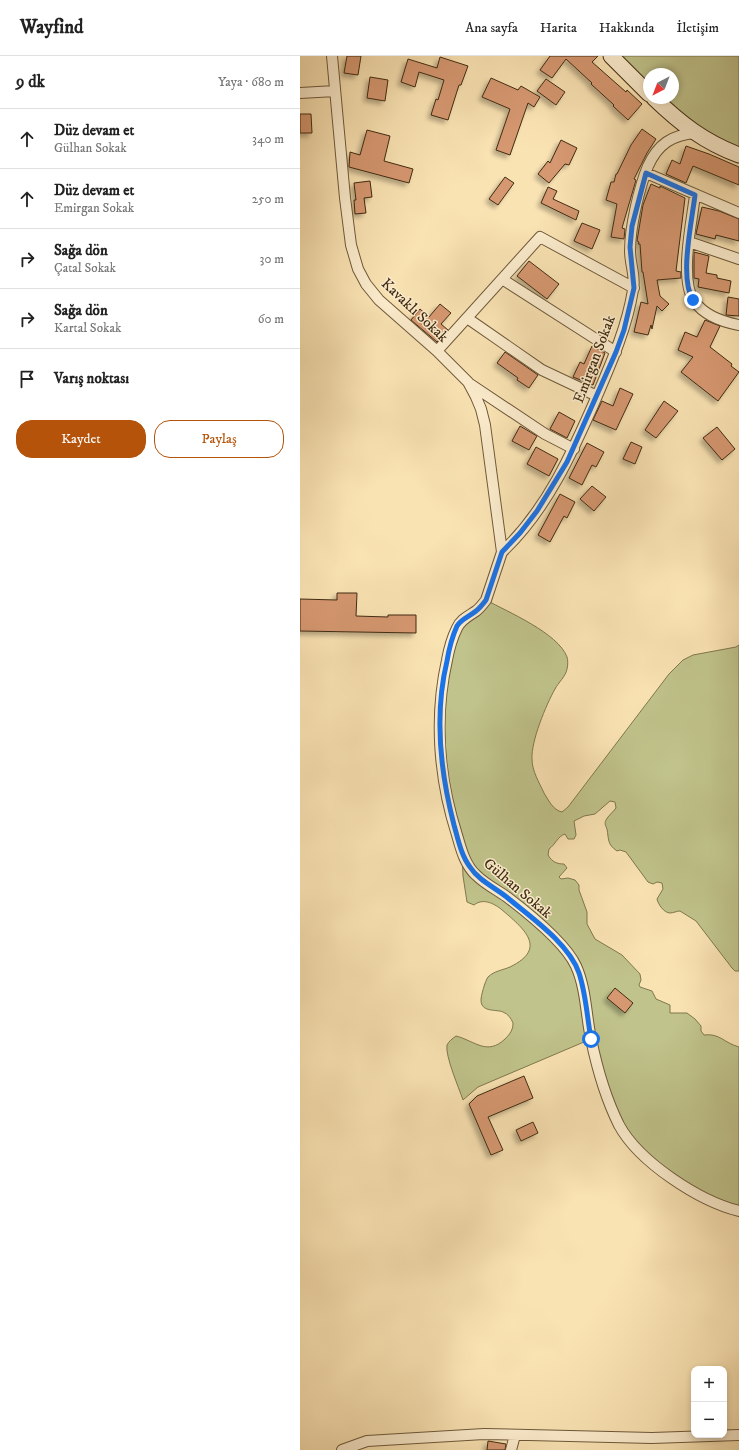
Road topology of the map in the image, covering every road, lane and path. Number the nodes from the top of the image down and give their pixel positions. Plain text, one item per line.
1 (332, 56) edge
2 (611, 56) edge
3 (643, 88) edge
4 (335, 91) junction
5 (300, 93) edge
6 (660, 104) edge
7 (695, 133) junction
8 (739, 154) edge
9 (646, 173) junction
10 (695, 195) junction
11 (739, 213) edge
12 (689, 242) junction
13 (739, 259) edge
14 (502, 279) junction
15 (634, 288) junction
16 (467, 318) junction
17 (739, 325) edge
18 (437, 351) junction
19 (616, 352) junction
20 (468, 382) junction
21 (597, 396) junction
22 (574, 449) junction
23 (502, 552) junction
24 (739, 1211) edge
25 (515, 1435) junction
26 (739, 1435) edge
27 (342, 1450) edge
28 (511, 1450) edge

1 - 4 street, Kavaklı Sokak
2 - 3 street
4 - 5 street
4 - 18 street, Kavaklı Sokak
6 - 7 street
7 - 8 street
7 - 9 street, Emirgan Sokak
9 - 10 street
9 - 15 street, Emirgan Sokak
10 - 11 street
10 - 12 street
12 - 13 street
12 - 17 street
14 - 15 street
14 - 16 street
14 - 19 street
15 - 19 street, Emirgan Sokak
16 - 18 street
16 - 21 street
18 - 20 street, Kavaklı Sokak
19 - 21 street, Emirgan Sokak
20 - 22 street
20 - 23 street, Kavaklı Sokak
21 - 22 street, Emirgan Sokak
22 - 23 street, Emirgan Sokak
23 - 24 street, Gülhan Sokak
25 - 26 street
25 - 27 street
25 - 28 street

